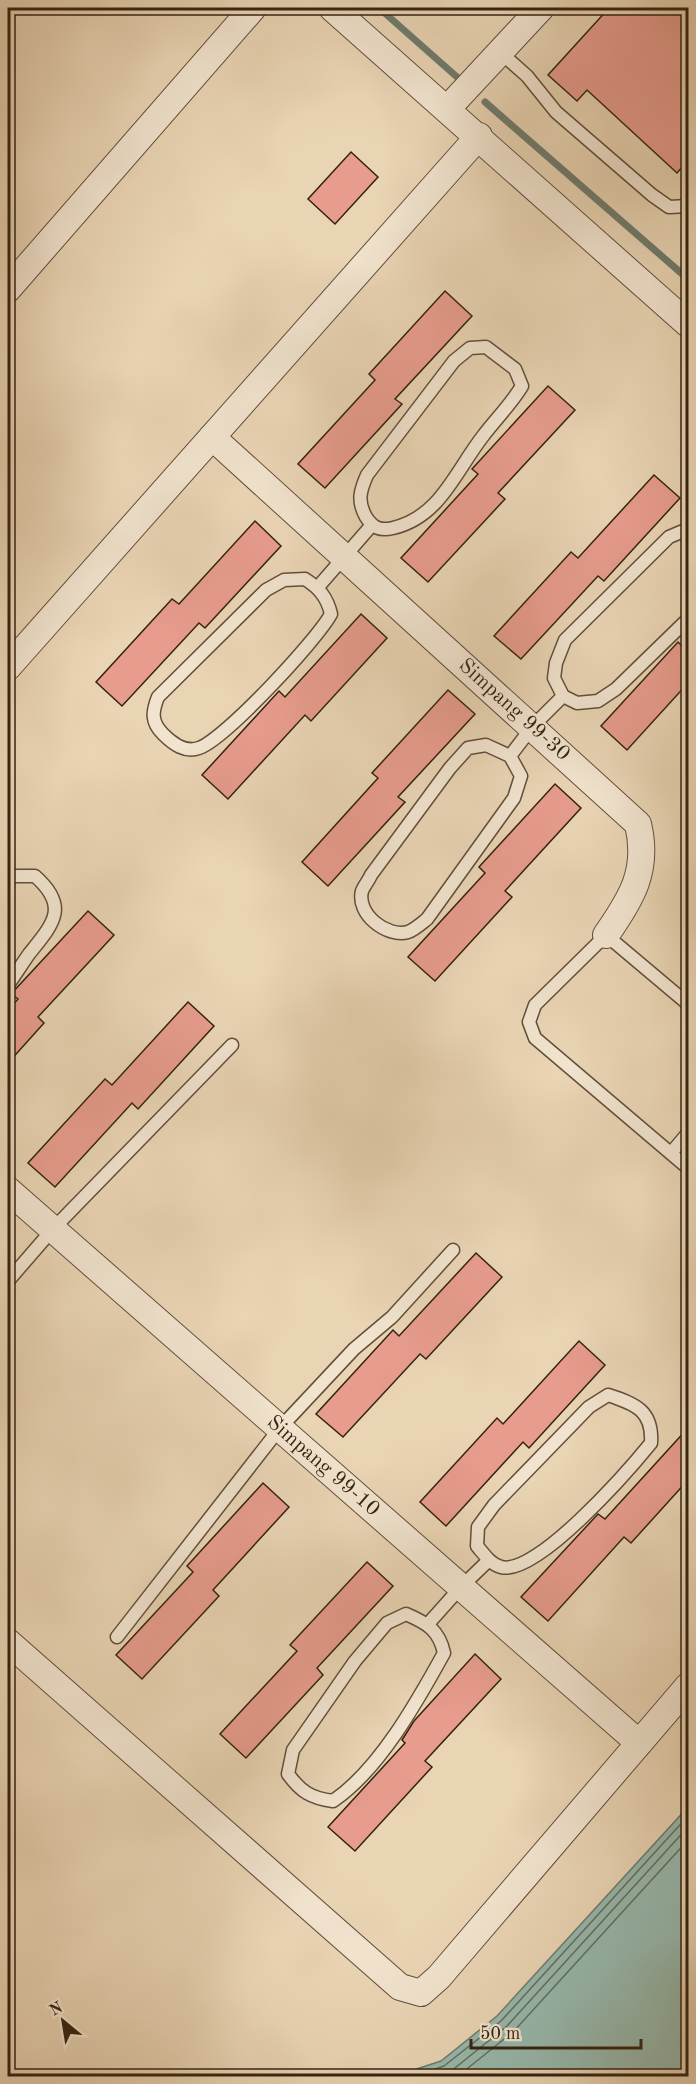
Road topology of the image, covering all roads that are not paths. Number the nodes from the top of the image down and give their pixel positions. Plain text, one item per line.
1 (253, 8) edge
2 (332, 8) edge
3 (541, 8) edge
4 (500, 52) junction
5 (448, 108) junction
6 (479, 136) junction
7 (688, 206) edge
8 (8, 289) edge
9 (686, 317) edge
10 (212, 437) junction
11 (371, 526) junction
12 (688, 529) edge
13 (344, 556) junction
14 (318, 587) junction
15 (688, 619) edge
16 (8, 667) edge
17 (562, 696) junction
18 (533, 726) junction
19 (510, 756) junction
20 (8, 880) edge
21 (606, 935) junction
22 (8, 985) edge
23 (688, 1004) edge
24 (232, 1045) dead end
25 (688, 1132) edge
26 (671, 1153) junction
27 (688, 1168) edge
28 (8, 1190) edge
29 (53, 1229) junction
30 (453, 1250) dead end
31 (8, 1281) edge
32 (280, 1428) junction
33 (489, 1560) junction
34 (460, 1587) junction
35 (429, 1624) junction
36 (117, 1637) dead end
37 (8, 1642) edge
38 (688, 1686) edge
39 (639, 1743) junction

1 - 8 street
2 - 5 street
3 - 4 street
4 - 5 street
4 - 7 lane
5 - 6 street
6 - 9 street
6 - 10 street
10 - 13 street, Simpang 99-30
10 - 16 street
11 - 11 lane
11 - 13 lane
12 - 17 lane
13 - 14 lane
13 - 18 street, Simpang 99-30
14 - 14 lane
15 - 17 lane
17 - 18 lane
18 - 19 lane
18 - 21 street, Simpang 99-30
19 - 19 lane
20 - 22 lane
21 - 23 lane
21 - 26 lane, Simpang 99-30
24 - 29 lane
25 - 26 lane
26 - 27 lane
28 - 29 street, Simpang 99-10
29 - 31 lane
29 - 32 street, Simpang 99-10
30 - 32 lane
32 - 34 street, Simpang 99-10
32 - 36 lane
33 - 33 lane
33 - 34 lane
34 - 35 lane
34 - 39 street, Simpang 99-10
35 - 35 lane
37 - 39 street
38 - 39 street

